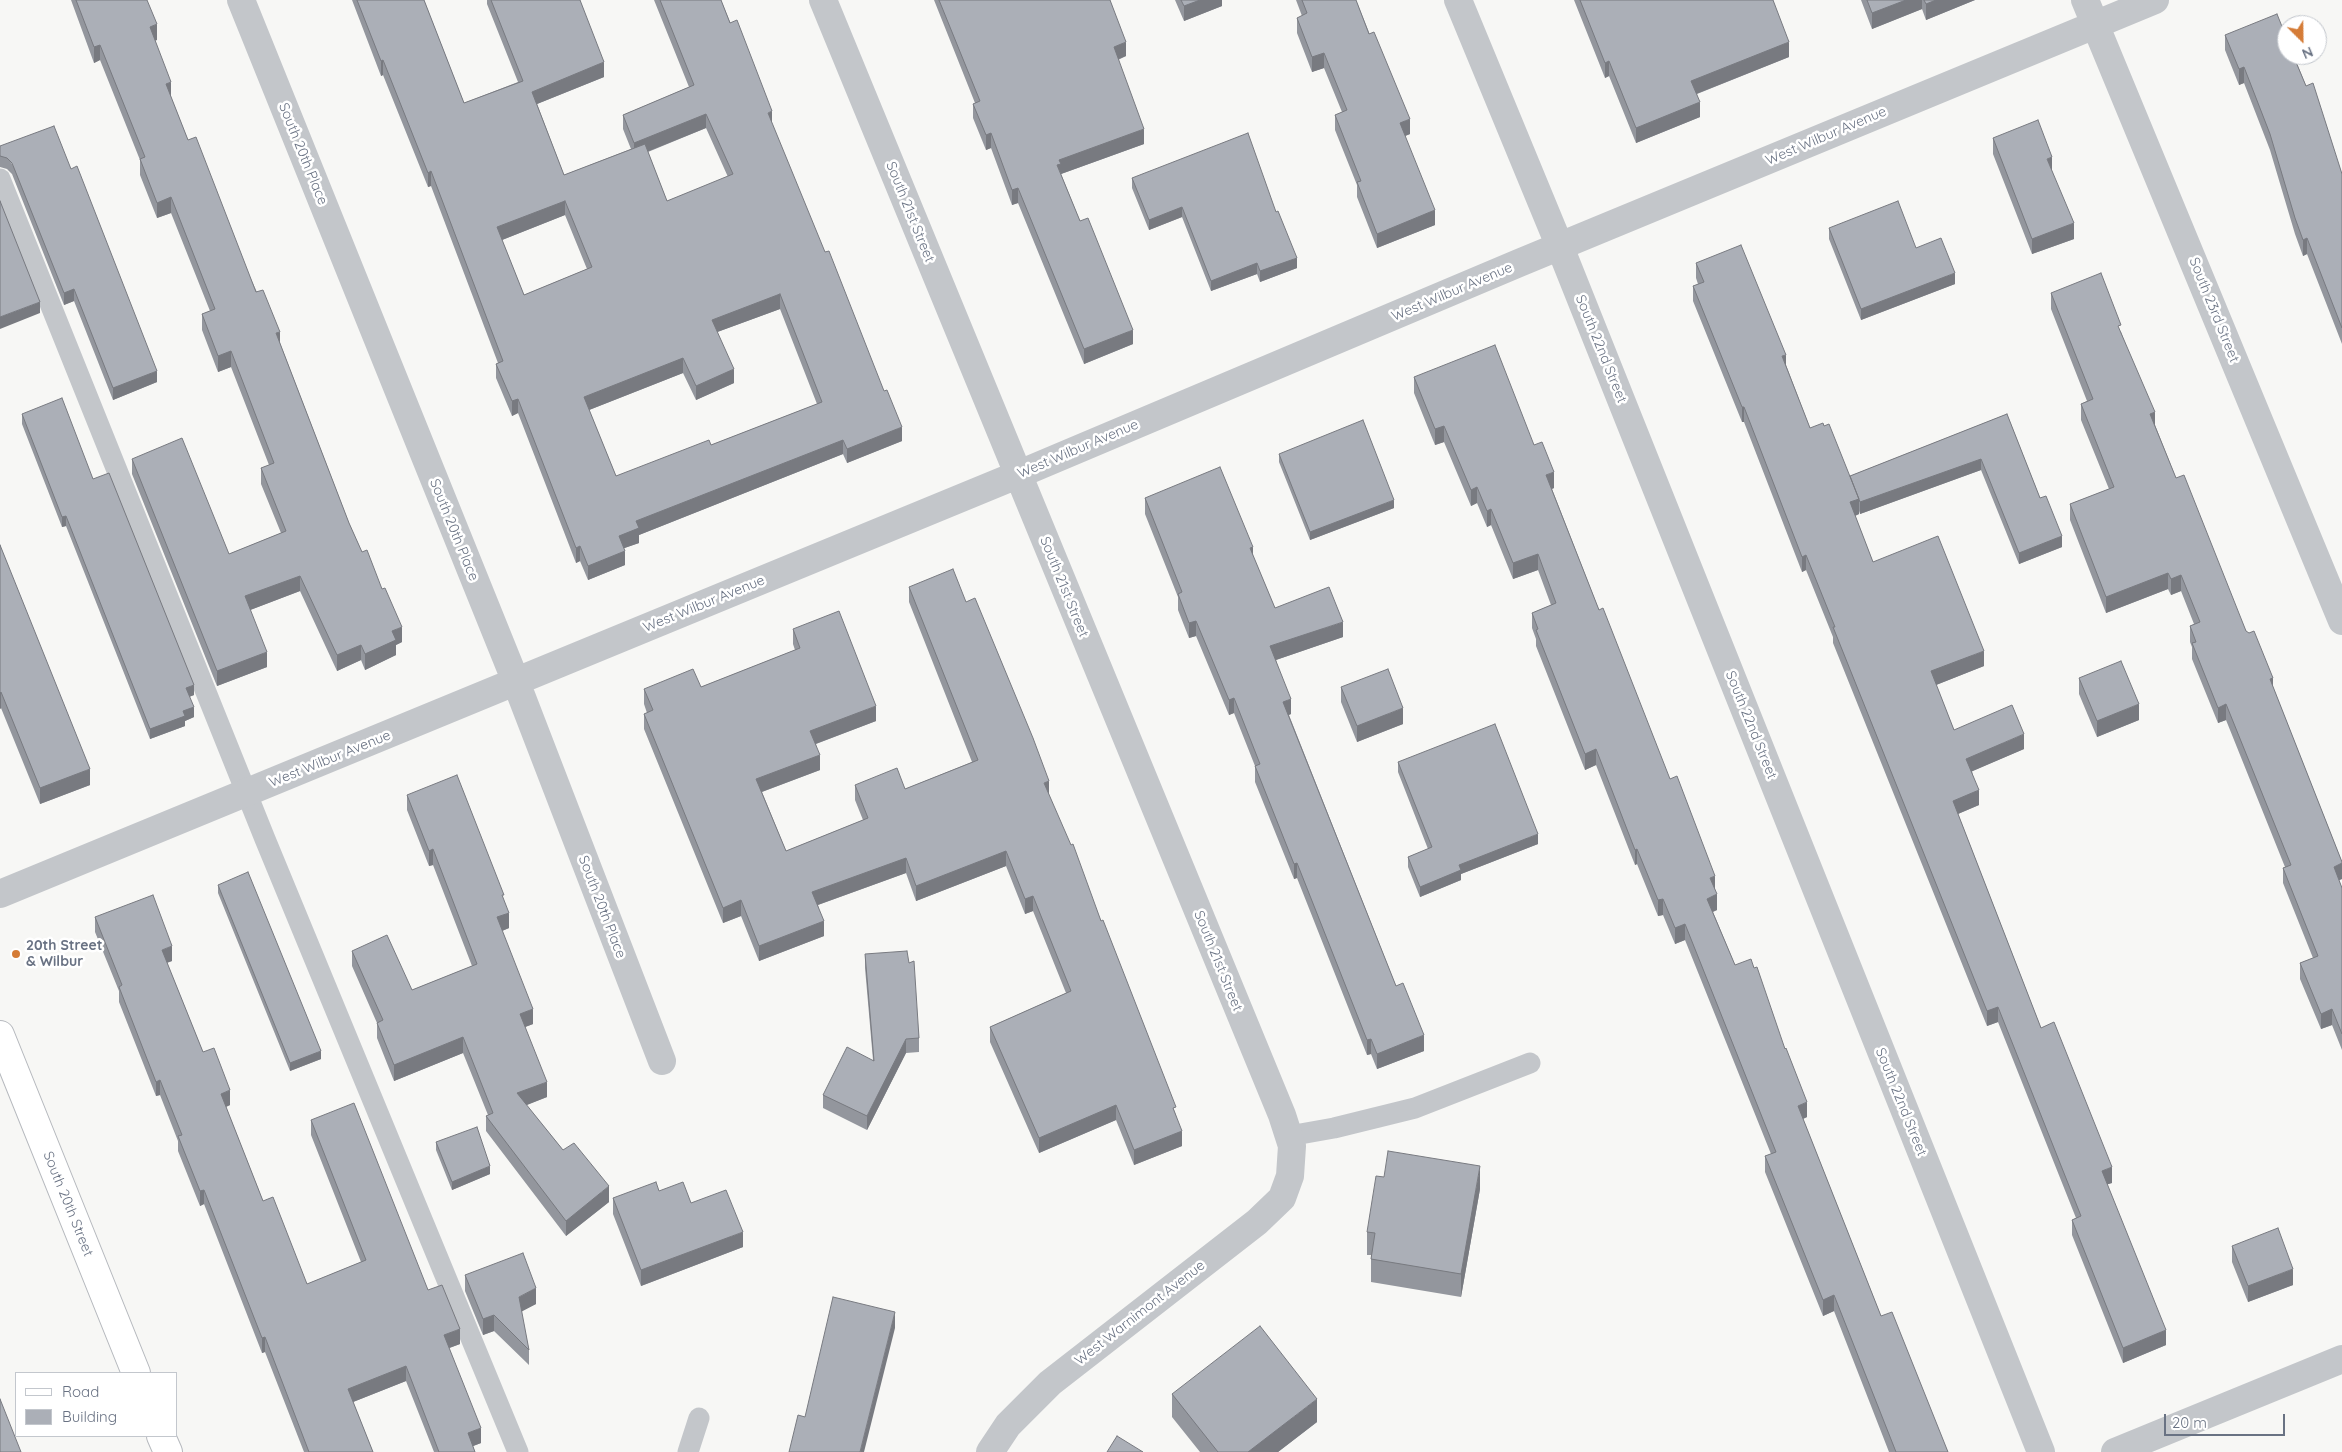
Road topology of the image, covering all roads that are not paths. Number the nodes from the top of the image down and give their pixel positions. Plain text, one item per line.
1 (242, 0) edge
2 (823, 0) edge
3 (1458, 0) edge
4 (2155, 0) edge
5 (2090, 12) edge
6 (0, 179) edge
7 (1560, 247) junction
8 (1017, 475) junction
9 (2342, 621) edge
10 (516, 682) junction
11 (246, 793) junction
12 (0, 894) edge
13 (0, 1035) edge
14 (662, 1061) dead end
15 (1530, 1063) dead end
16 (1289, 1136) junction
17 (1290, 1176) joint
18 (2342, 1359) edge
19 (136, 1372) edge
20 (699, 1418) dead end
21 (161, 1437) edge
22 (168, 1452) edge
23 (518, 1452) edge
24 (688, 1452) edge
25 (990, 1452) edge
26 (2041, 1452) edge
27 (2115, 1452) edge

1 - 10 street, South 20th Place
2 - 8 street, South 21st Street
3 - 7 street, South 22nd Street
4 - 5 street, West Wilbur Avenue
5 - 7 street, West Wilbur Avenue
5 - 9 street, South 23rd Street
6 - 11 lane
7 - 8 street, West Wilbur Avenue
7 - 26 street, South 22nd Street
8 - 10 street, West Wilbur Avenue
8 - 16 street, South 21st Street
10 - 11 street, West Wilbur Avenue
10 - 14 street, South 20th Place
11 - 12 street, West Wilbur Avenue
11 - 23 lane
13 - 19 street, South 20th Street
15 - 16 lane
16 - 17 street, South 21st Street
17 - 25 street, West Warnimont Avenue
18 - 27 street
20 - 24 lane
21 - 22 street

